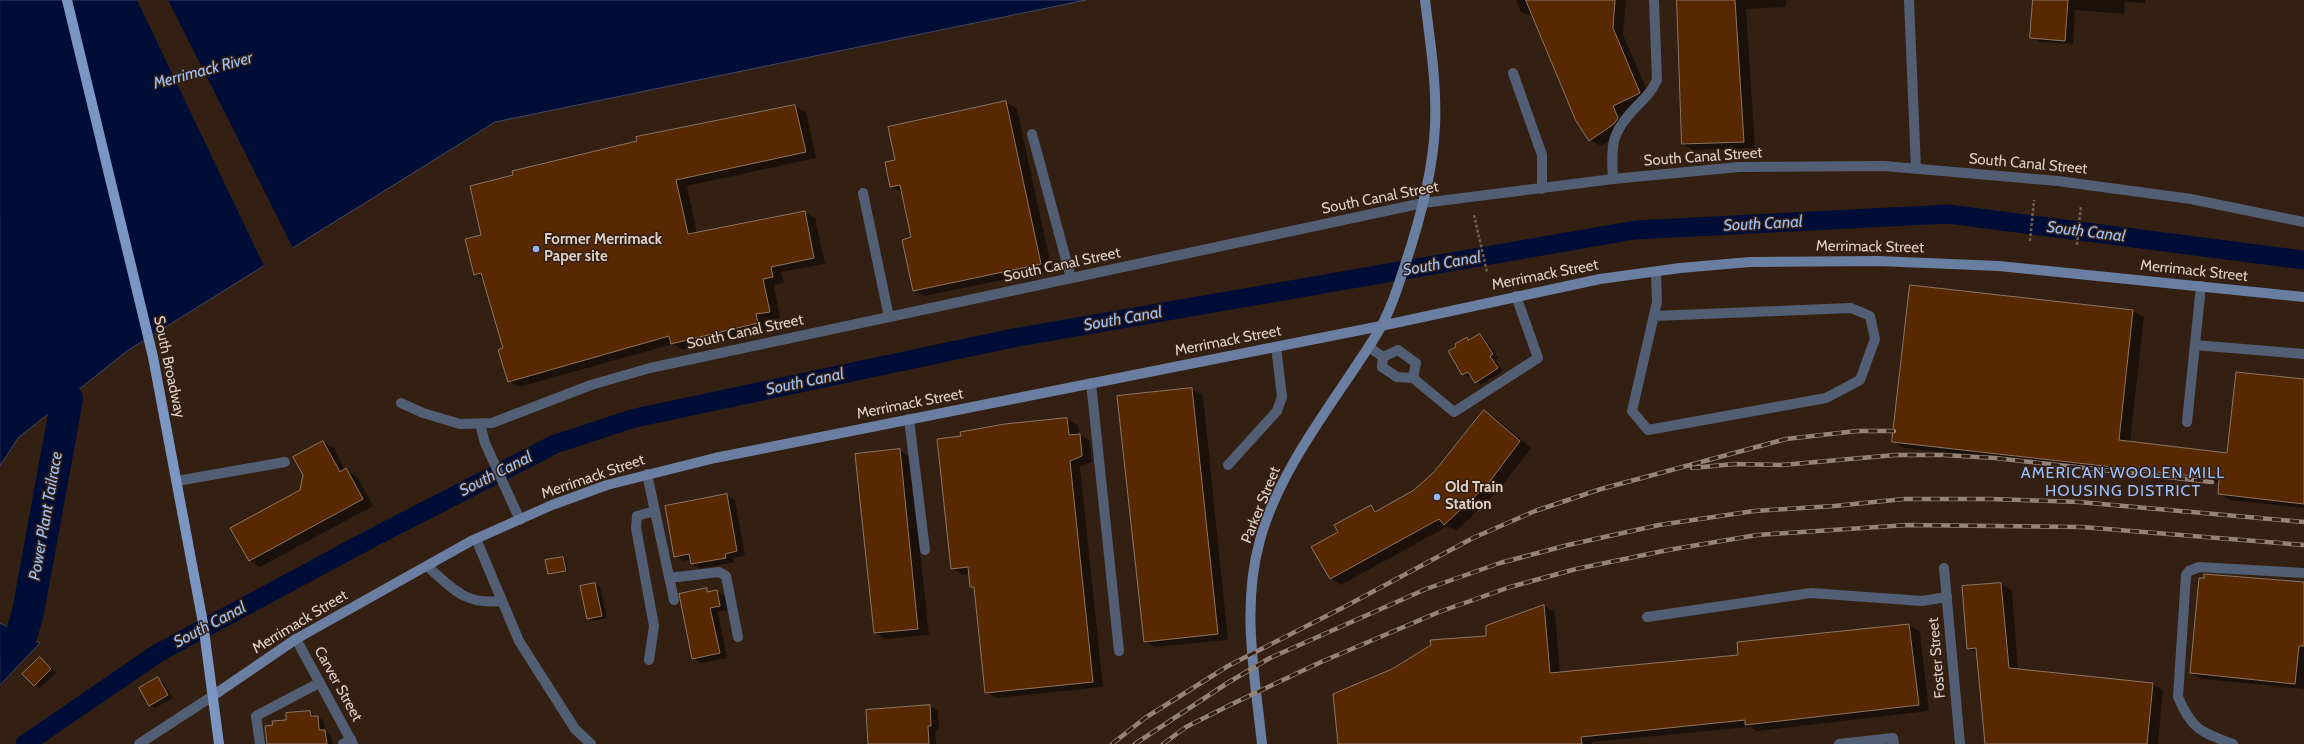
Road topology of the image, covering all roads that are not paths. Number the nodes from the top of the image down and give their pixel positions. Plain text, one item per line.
1 (67, 0) edge
2 (1425, 0) edge
3 (1654, 0) edge
4 (1909, 0) edge
5 (1513, 73) dead end
6 (1032, 134) dead end
7 (1916, 169) junction
8 (1613, 179) junction
9 (1542, 189) junction
10 (863, 193) dead end
11 (1423, 203) junction
12 (2304, 222) edge
13 (1656, 272) junction
14 (1071, 278) junction
15 (2201, 286) junction
16 (1516, 296) junction
17 (2304, 297) edge
18 (1654, 316) junction
19 (889, 317) junction
20 (1381, 326) junction
21 (2195, 345) junction
22 (1276, 347) junction
23 (1369, 347) junction
24 (2304, 354) edge
25 (1383, 357) junction
26 (1413, 378) junction
27 (1091, 383) junction
28 (401, 403) dead end
29 (909, 420) junction
30 (2187, 422) dead end
31 (480, 424) junction
32 (285, 462) dead end
33 (1228, 465) dead end
34 (647, 474) junction
35 (177, 481) junction
36 (655, 511) junction
37 (520, 520) junction
38 (476, 539) junction
39 (925, 550) dead end
40 (428, 567) junction
41 (1944, 568) dead end
42 (2304, 573) edge
43 (669, 578) junction
44 (1947, 597) junction
45 (674, 600) dead end
46 (501, 601) junction
47 (1647, 617) dead end
48 (738, 637) dead end
49 (296, 639) junction
50 (1118, 651) dead end
51 (650, 660) dead end
52 (320, 683) junction
53 (214, 695) junction
54 (349, 742) edge
55 (139, 744) edge
56 (219, 744) edge
57 (260, 744) edge
58 (591, 744) edge
59 (1262, 744) edge
60 (1839, 744) edge
61 (1894, 744) edge
62 (1960, 744) edge
63 (2233, 744) edge

1 - 35 main road, South Broadway
2 - 11 main road, Parker Street
3 - 8 street
4 - 7 street
5 - 9 street
6 - 14 street
7 - 8 street, South Canal Street
7 - 12 street, South Canal Street
8 - 9 street, South Canal Street
9 - 11 street, South Canal Street
10 - 19 street
11 - 14 street, South Canal Street
11 - 20 main road, Parker Street
13 - 15 main road, Merrimack Street
13 - 16 main road, Merrimack Street
13 - 18 street
14 - 19 street, South Canal Street
15 - 17 main road, Merrimack Street
15 - 21 street
16 - 20 main road, Merrimack Street
16 - 26 street
18 - 18 street
19 - 31 street, South Canal Street
20 - 22 main road, Merrimack Street
20 - 23 main road, Parker Street
21 - 24 street
21 - 30 street
22 - 27 main road, Merrimack Street
22 - 33 street
23 - 25 street
23 - 59 main road, Parker Street
25 - 26 street
25 - 26 street
27 - 29 main road, Merrimack Street
27 - 50 street
28 - 31 street, South Canal Street
29 - 34 main road, Merrimack Street
29 - 39 street
31 - 37 street
32 - 35 street
34 - 36 street
34 - 37 main road, Merrimack Street
35 - 53 main road, South Broadway
36 - 43 street
36 - 51 street
37 - 38 main road, Merrimack Street
38 - 40 main road, Merrimack Street
38 - 46 street
40 - 46 street
40 - 49 main road, Merrimack Street
41 - 44 street, Foster Street
42 - 63 street
43 - 45 street
43 - 48 street
44 - 47 street
44 - 62 street, Foster Street
46 - 58 street
49 - 52 street, Carver Street
49 - 53 main road, Merrimack Street
52 - 54 street, Carver Street
52 - 57 street
53 - 55 street
53 - 56 main road, South Broadway
60 - 61 street

